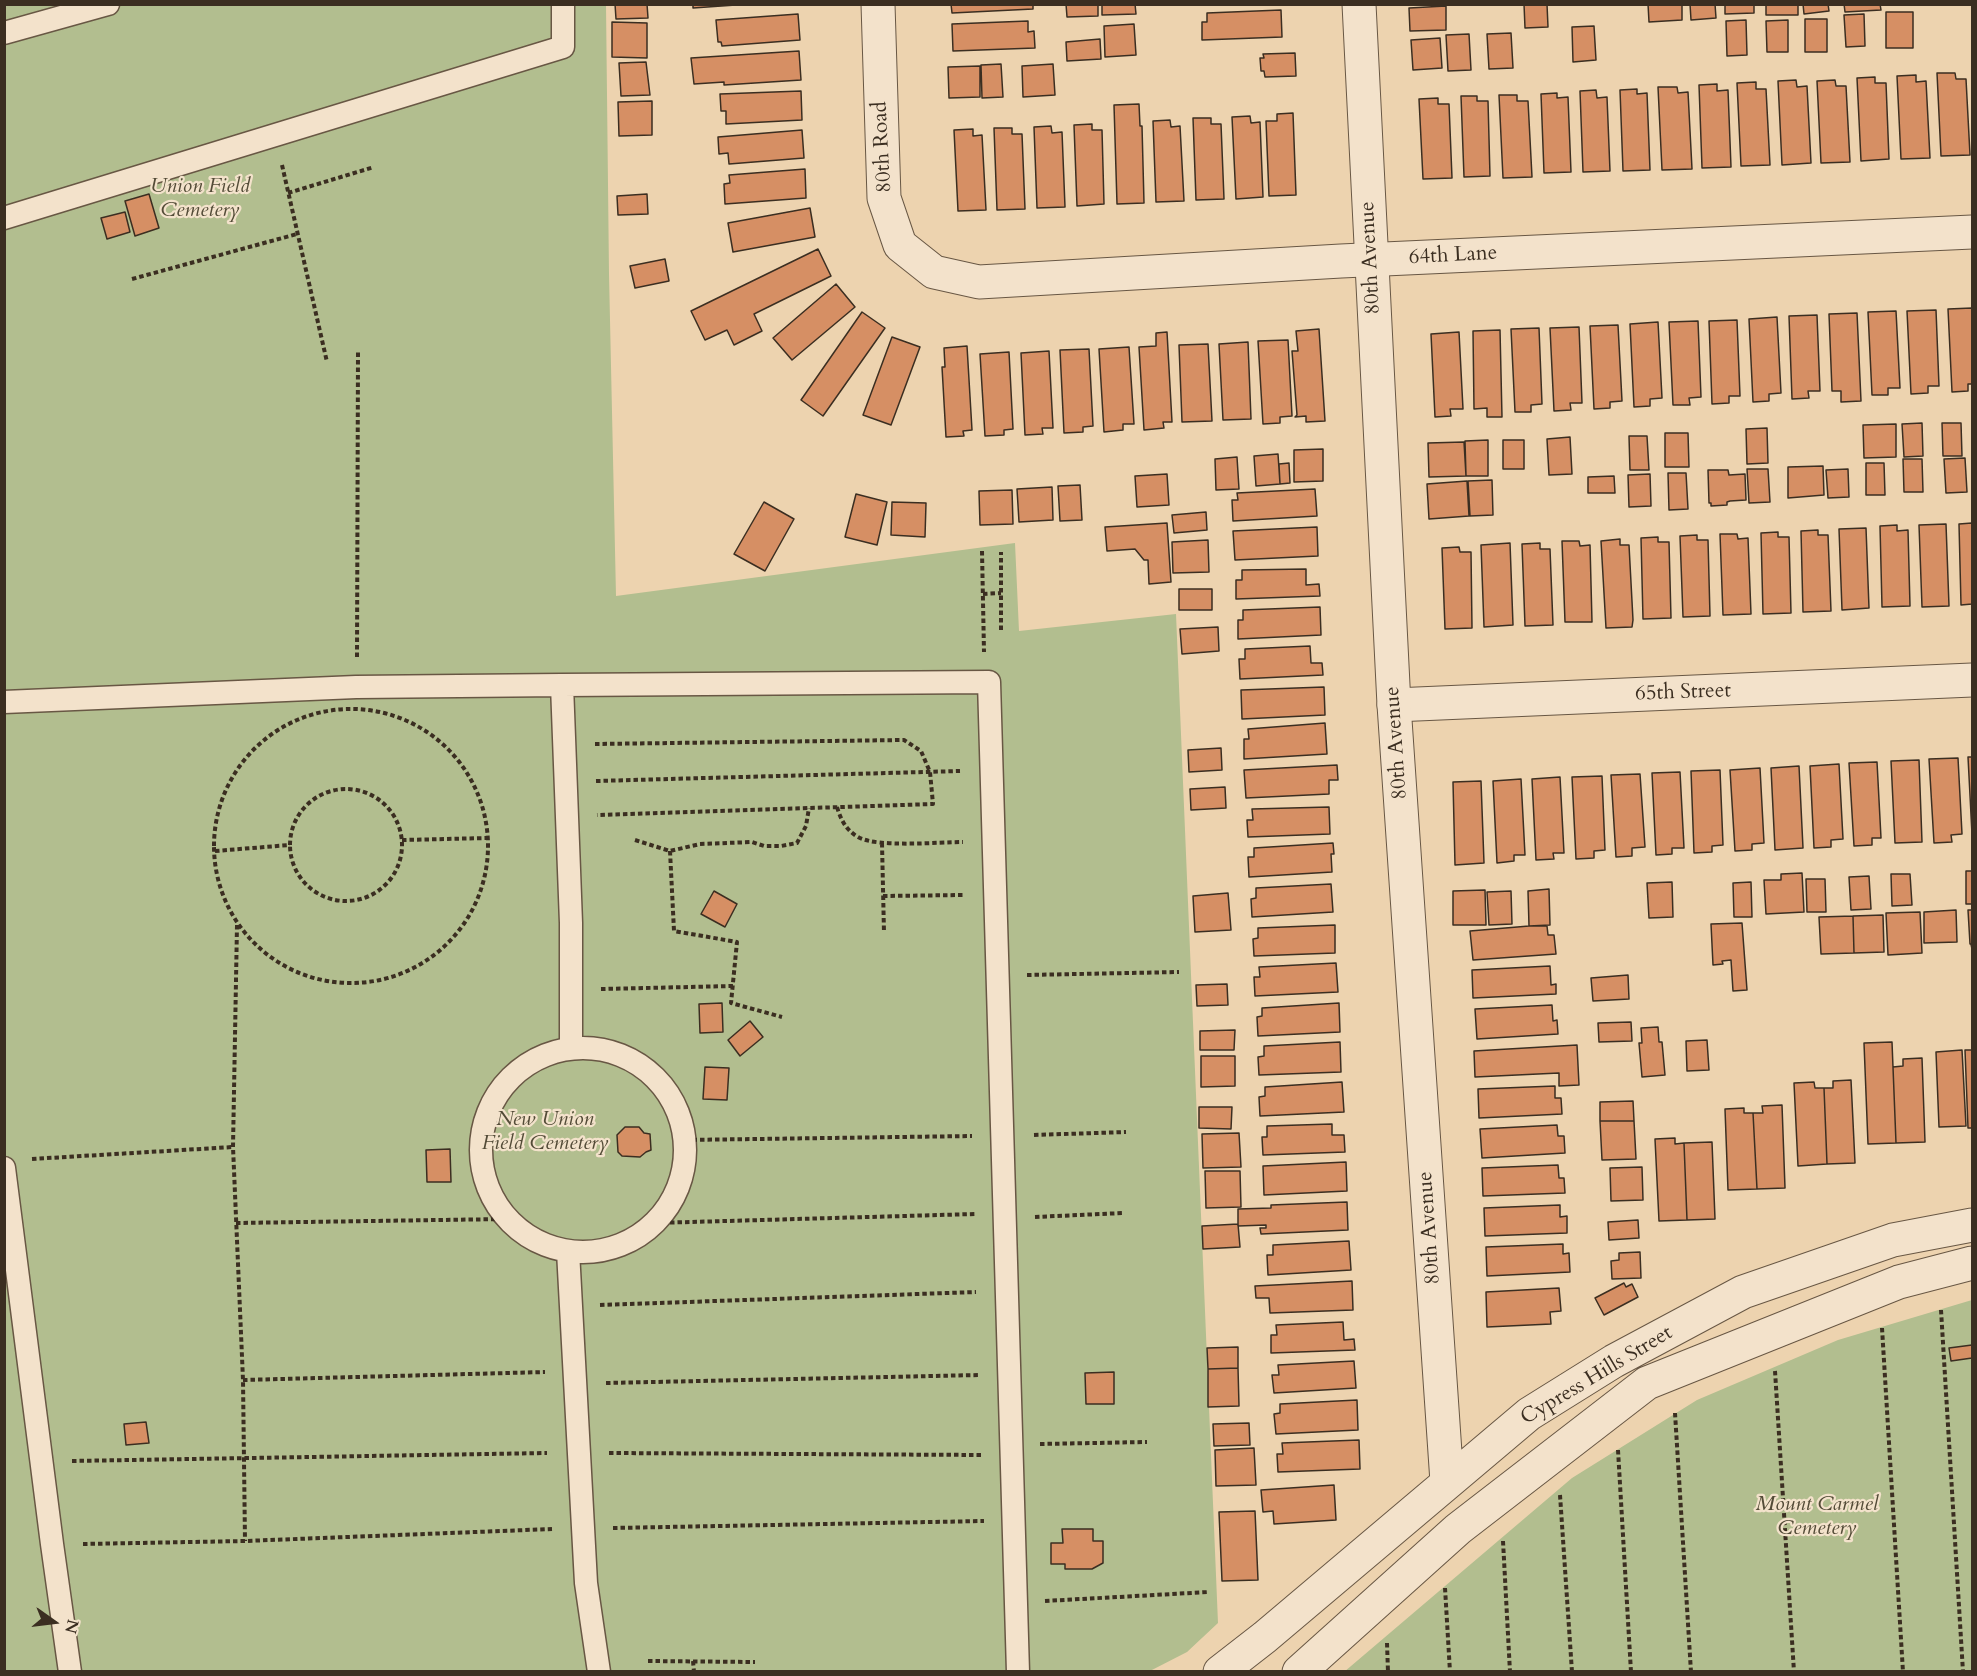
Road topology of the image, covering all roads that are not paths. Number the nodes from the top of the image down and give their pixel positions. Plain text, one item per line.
1 (108, 4) edge
2 (562, 4) edge
3 (878, 4) edge
4 (1359, 4) edge
5 (4, 33) edge
6 (4, 218) edge
7 (1972, 232) edge
8 (1371, 260) junction
9 (934, 272) joint
10 (1972, 680) edge
11 (562, 685) junction
12 (4, 702) edge
13 (1394, 705) junction
14 (571, 1048) junction
15 (4, 1168) edge
16 (1972, 1225) edge
17 (568, 1251) junction
18 (1972, 1263) edge
19 (1447, 1482) junction
20 (70, 1671) edge
21 (599, 1671) edge
22 (1018, 1671) edge
23 (1220, 1671) edge
24 (1299, 1671) edge

1 - 5 lane
2 - 6 lane
3 - 9 street, 80th Road
4 - 8 street, 80th Avenue
7 - 8 street, 64th Lane
8 - 9 street, 64th Lane
8 - 13 street, 80th Avenue
10 - 13 street, 65th Street
11 - 12 lane
11 - 14 lane
11 - 22 lane
13 - 19 street, 80th Avenue
14 - 17 lane
14 - 17 lane
15 - 20 lane
16 - 19 street, Cypress Hills Street
17 - 21 lane
18 - 24 street, Cypress Hills Street
19 - 23 street, Cypress Hills Street

